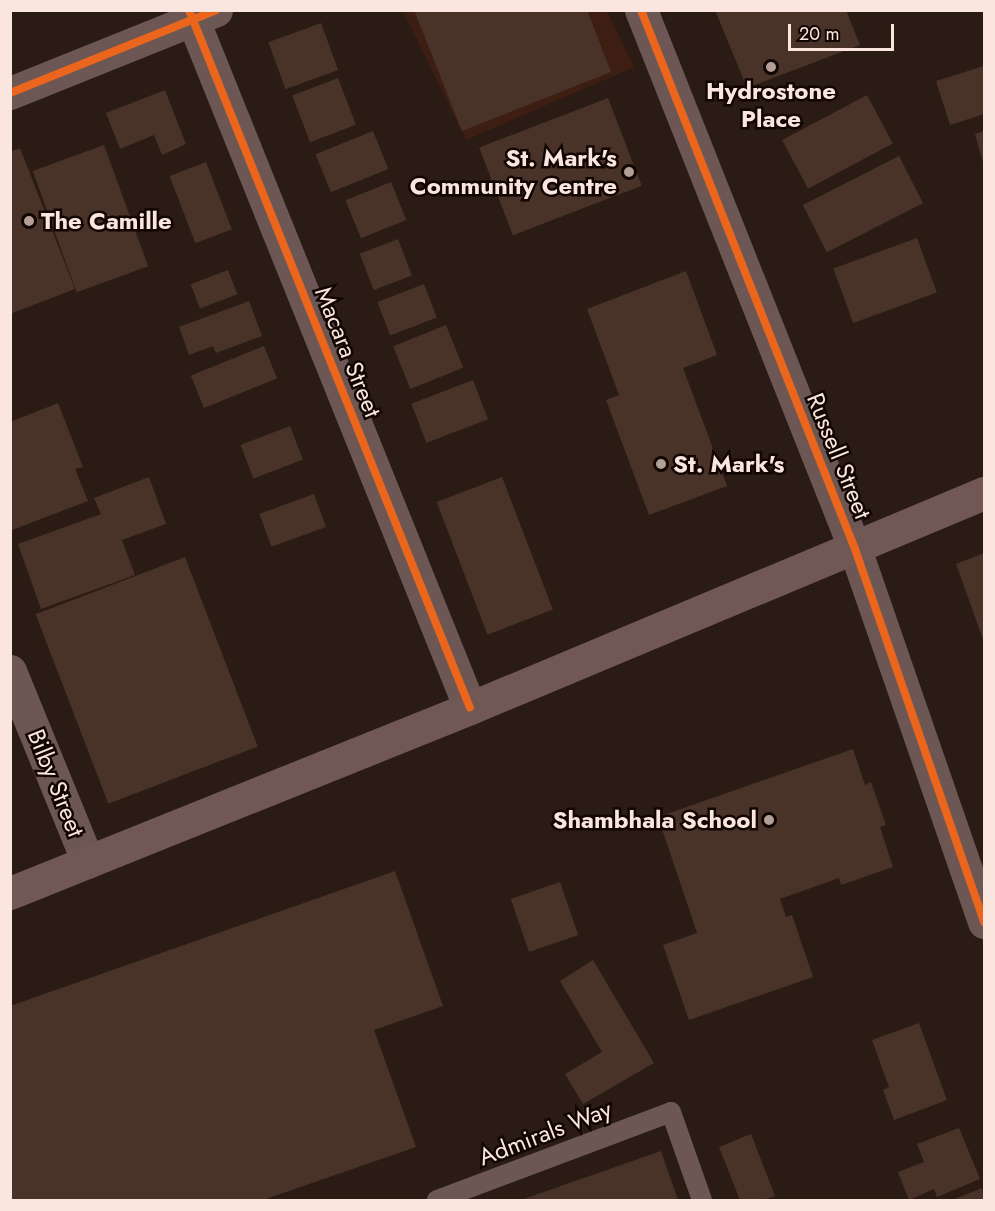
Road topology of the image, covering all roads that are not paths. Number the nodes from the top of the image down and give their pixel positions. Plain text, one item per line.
1 (641, 10) edge
2 (199, 14) edge
3 (10, 93) edge
4 (984, 493) edge
5 (855, 549) junction
6 (10, 671) edge
7 (470, 708) junction
8 (88, 862) junction
9 (10, 893) edge
10 (984, 922) edge
11 (437, 1200) edge
12 (702, 1200) edge

1 - 5 street, Russell Street
2 - 3 street
2 - 7 street, Macara Street
4 - 5 main road
5 - 7 main road
5 - 10 street, Russell Street
6 - 8 street, Bilby Street
7 - 8 main road
8 - 9 main road
11 - 12 lane, Admirals Way

